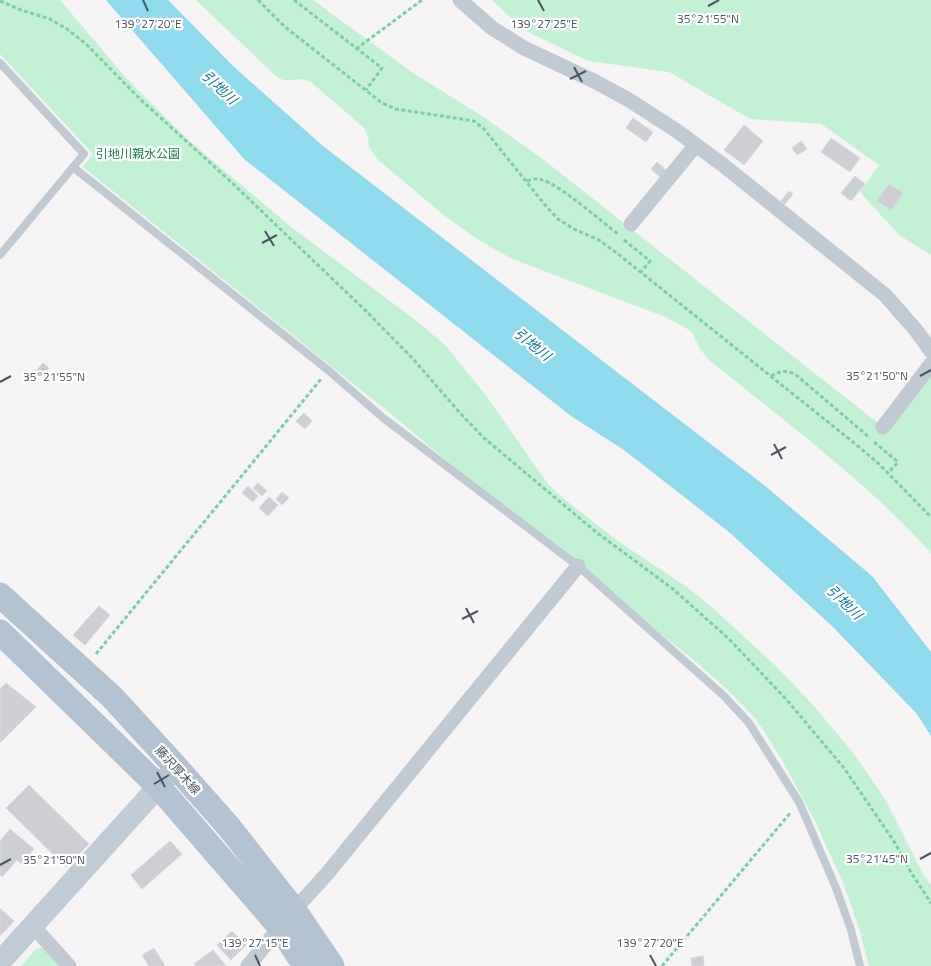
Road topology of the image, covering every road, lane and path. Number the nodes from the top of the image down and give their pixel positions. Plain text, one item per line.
1 (258, 0) edge
2 (294, 0) edge
3 (422, 0) edge
4 (460, 0) edge
5 (0, 1) edge
6 (356, 49) junction
7 (0, 63) edge
8 (366, 90) junction
9 (696, 145) junction
10 (73, 168) junction
11 (526, 181) junction
12 (631, 224) dead end
13 (0, 254) edge
14 (641, 272) junction
15 (931, 351) edge
16 (931, 364) edge
17 (328, 370) junction
18 (771, 376) junction
19 (883, 427) dead end
20 (888, 473) junction
21 (931, 517) edge
22 (578, 566) junction
23 (0, 595) edge
24 (0, 632) edge
25 (82, 670) junction
26 (176, 768) junction
27 (158, 786) junction
28 (800, 802) junction
29 (931, 903) edge
30 (287, 918) junction
31 (33, 926) junction
32 (0, 962) edge
33 (69, 966) edge
34 (248, 966) edge
35 (305, 966) edge
36 (332, 966) edge
37 (662, 966) edge
38 (860, 966) edge

1 - 8 path
2 - 6 path
3 - 6 path
4 - 9 street
5 - 29 path
6 - 8 path
7 - 10 lane
8 - 11 path
9 - 12 street
9 - 15 street
10 - 13 lane
10 - 17 lane
11 - 14 path
11 - 14 path
14 - 18 path
16 - 19 street
17 - 22 lane
17 - 25 path
18 - 20 path
18 - 20 path
20 - 21 path
22 - 28 lane
22 - 30 street
23 - 25 main road, 藤沢厚木線
24 - 27 main road, 藤沢厚木線
25 - 26 main road, 藤沢厚木線
26 - 27 street
26 - 30 main road, 藤沢厚木線
27 - 30 main road, 藤沢厚木線
27 - 31 street
28 - 37 path
28 - 38 lane
30 - 34 street
30 - 35 main road, 藤沢厚木線
30 - 36 main road, 藤沢厚木線
31 - 32 street
31 - 33 street

